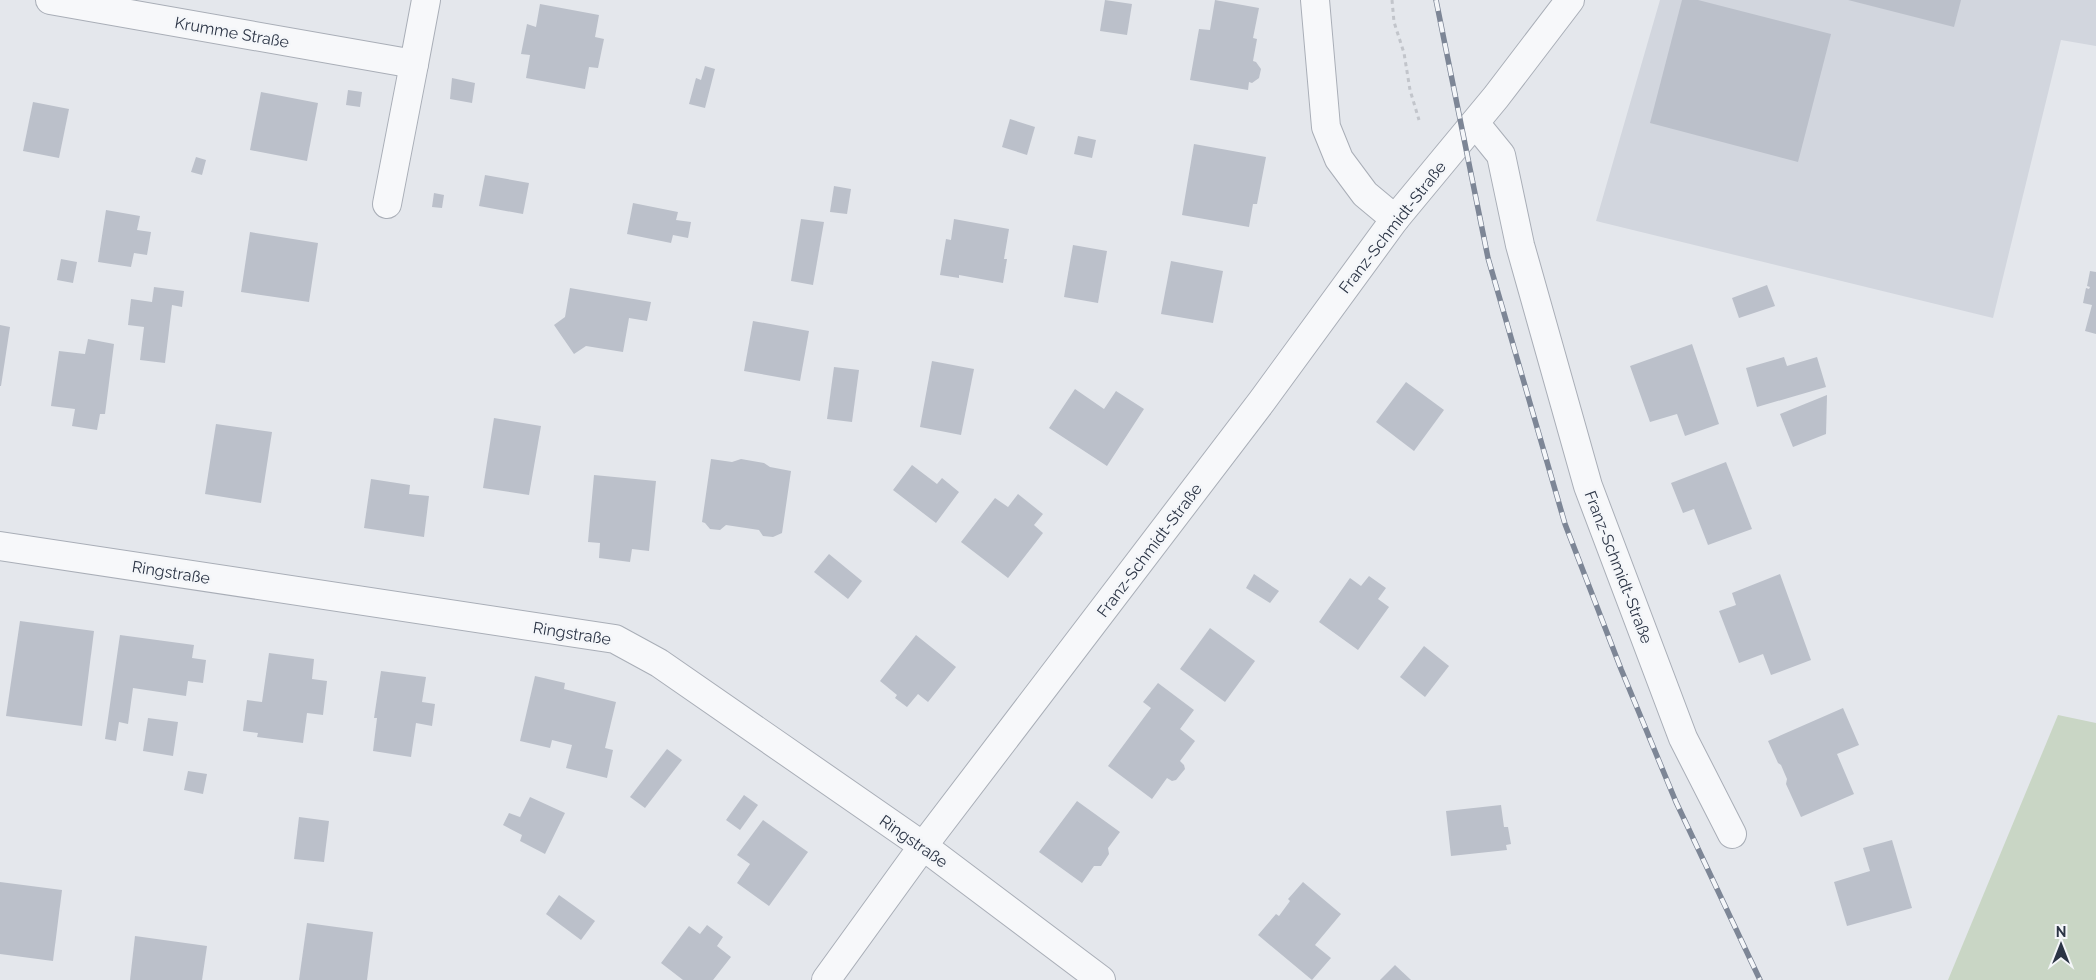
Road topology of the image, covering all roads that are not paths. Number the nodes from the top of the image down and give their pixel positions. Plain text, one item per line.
1 (50, 0) edge
2 (426, 0) edge
3 (1315, 0) edge
4 (1570, 0) edge
5 (414, 64) junction
6 (1474, 123) junction
7 (387, 204) dead end
8 (1395, 219) junction
9 (0, 546) edge
10 (1732, 834) dead end
11 (923, 846) junction
12 (826, 980) edge
13 (1101, 980) edge

1 - 5 street, Krumme Straße
2 - 5 street
3 - 8 street
4 - 6 street, Franz-Schmidt-Straße
5 - 7 street
6 - 8 street, Franz-Schmidt-Straße
6 - 10 street, Franz-Schmidt-Straße
8 - 11 street, Franz-Schmidt-Straße
9 - 11 street, Ringstraße
11 - 12 street, Franz-Schmidt-Straße
11 - 13 street, Ringstraße

